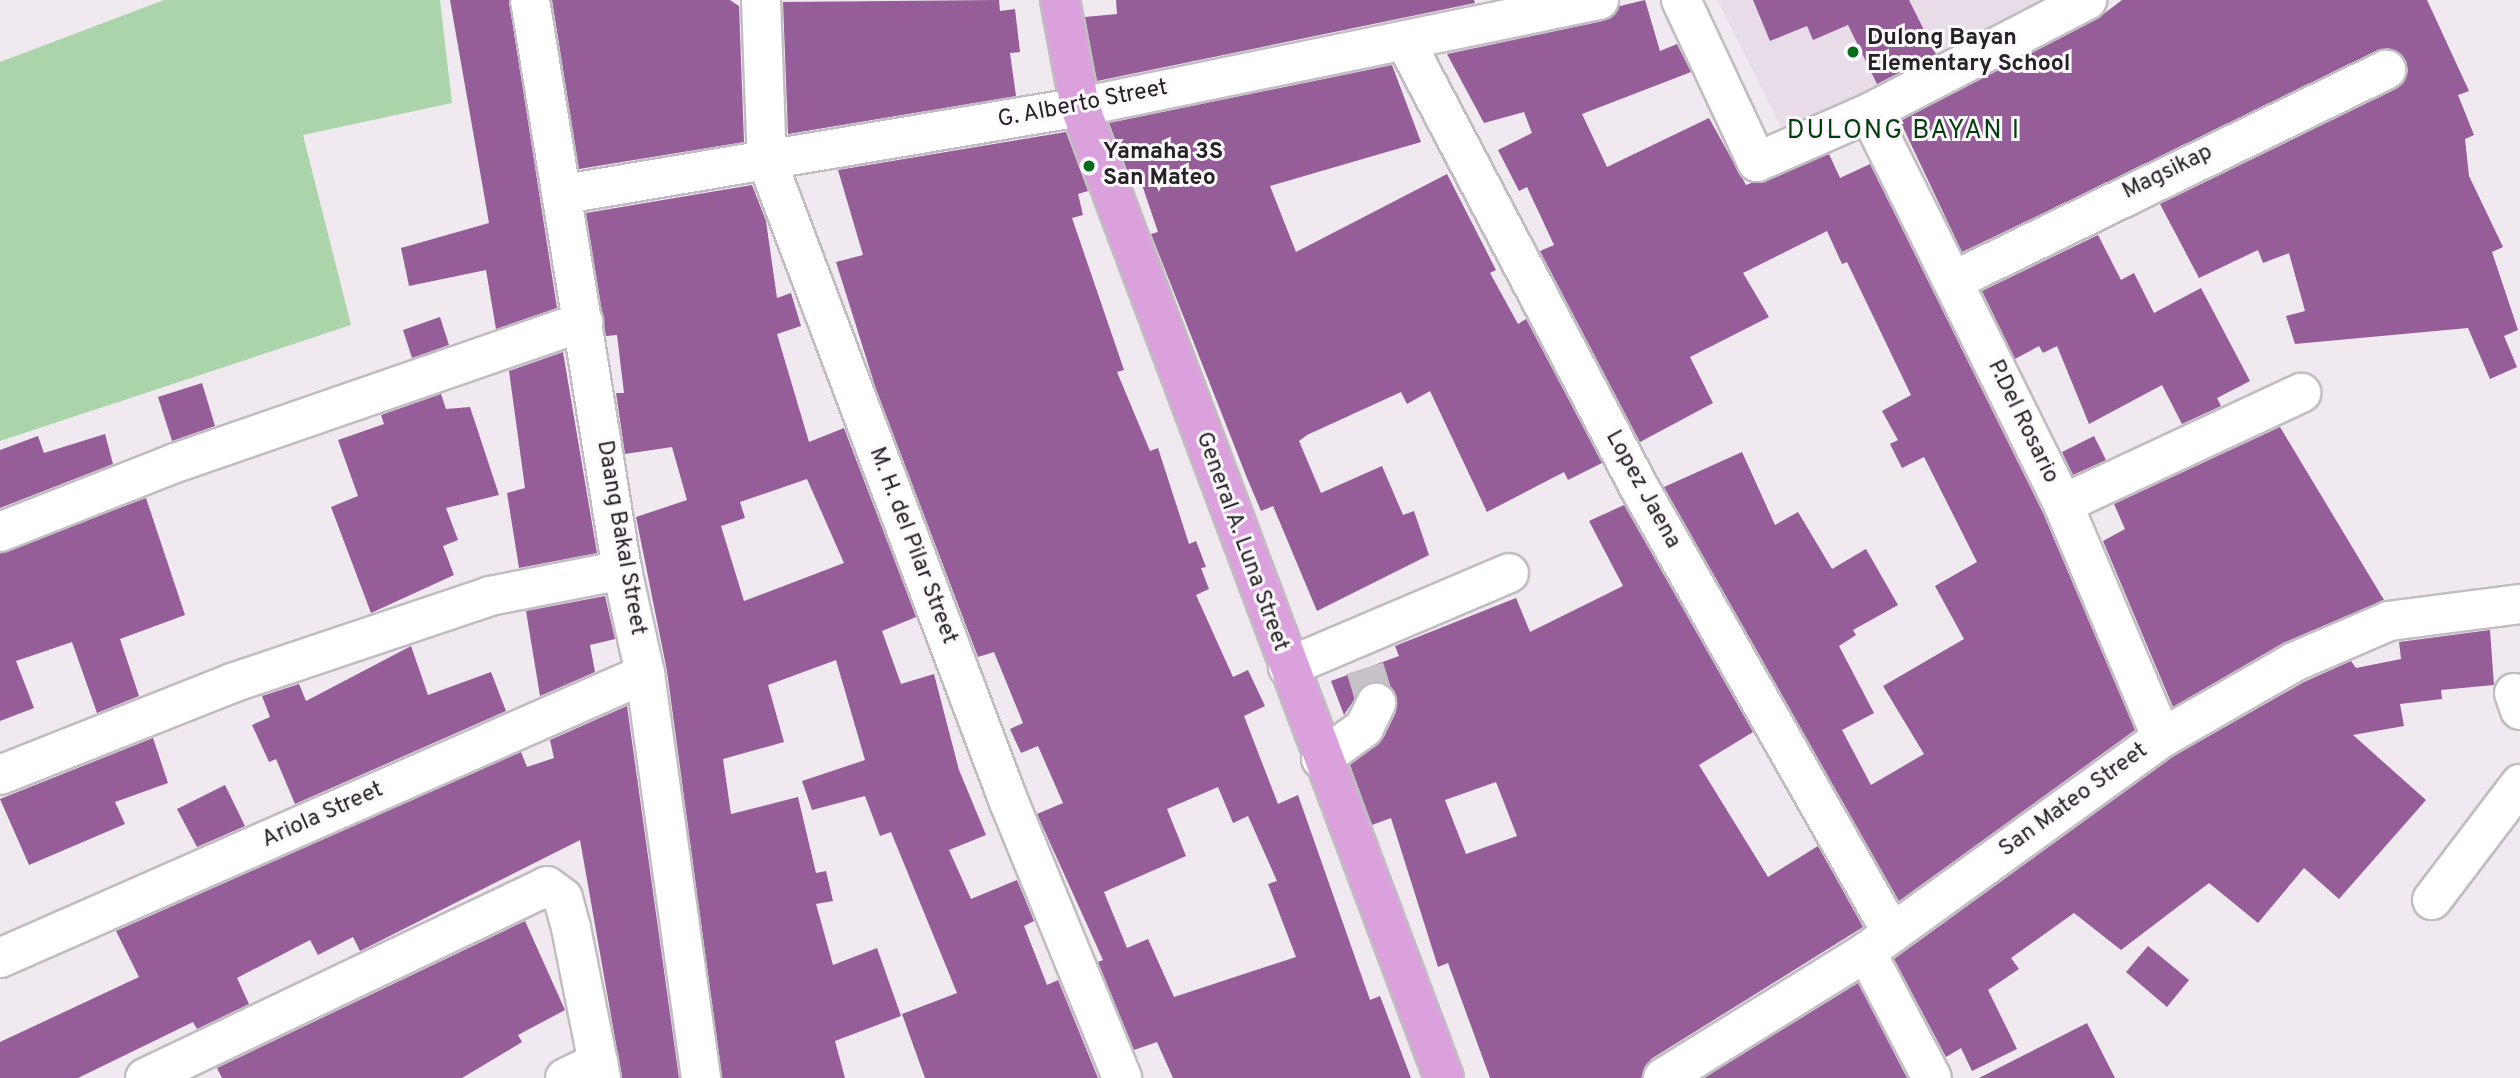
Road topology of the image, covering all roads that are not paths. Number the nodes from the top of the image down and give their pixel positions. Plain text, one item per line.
1 (530, 0) edge
2 (761, 0) edge
3 (1060, 0) edge
4 (1599, 0) edge
5 (1681, 0) edge
6 (2087, 0) edge
7 (1405, 41) junction
8 (2386, 70) dead end
9 (1080, 107) junction
10 (1869, 113) junction
11 (767, 161) junction
12 (565, 194) junction
13 (1952, 281) junction
14 (583, 323) junction
15 (2301, 393) dead end
16 (2063, 504) junction
17 (0, 532) edge
18 (622, 570) junction
19 (1509, 573) dead end
20 (2520, 604) edge
21 (1289, 671) junction
22 (646, 674) junction
23 (2162, 738) junction
24 (1321, 759) junction
25 (0, 775) edge
26 (2520, 784) edge
27 (2432, 900) dead end
28 (1879, 942) junction
29 (0, 958) edge
30 (588, 1073) edge
31 (145, 1078) edge
32 (701, 1078) edge
33 (1122, 1078) edge
34 (1444, 1078) edge
35 (1663, 1078) edge
36 (1933, 1078) edge

1 - 12 street, Daang Bakal Street
2 - 11 street, M. H. del Pilar Street
3 - 9 main road, General A. Luna Street
4 - 7 street, G. Alberto Street
5 - 10 street
6 - 10 street
7 - 9 street, G. Alberto Street
7 - 28 street, Lopez Jaena
8 - 13 street, Magsikap
9 - 11 street, G. Alberto Street
9 - 21 main road, General A. Luna Street
10 - 13 street, P.Del Rosario
11 - 12 street, G. Alberto Street
11 - 33 street, M. H. del Pilar Street
12 - 14 street, Daang Bakal Street
13 - 16 street, P.Del Rosario
14 - 17 street
14 - 18 street, Daang Bakal Street
15 - 16 street
16 - 23 street, P.Del Rosario
18 - 22 street, Daang Bakal Street
18 - 25 street
19 - 21 street
20 - 23 street, San Mateo Street
21 - 24 main road, General A. Luna Street
21 - 24 street
22 - 29 street, Ariola Street
22 - 32 street, Daang Bakal Street
23 - 28 street, San Mateo Street
24 - 34 main road, General A. Luna Street
26 - 27 street
28 - 35 street, San Mateo Street
28 - 36 street, Lopez Jaena
30 - 31 street

